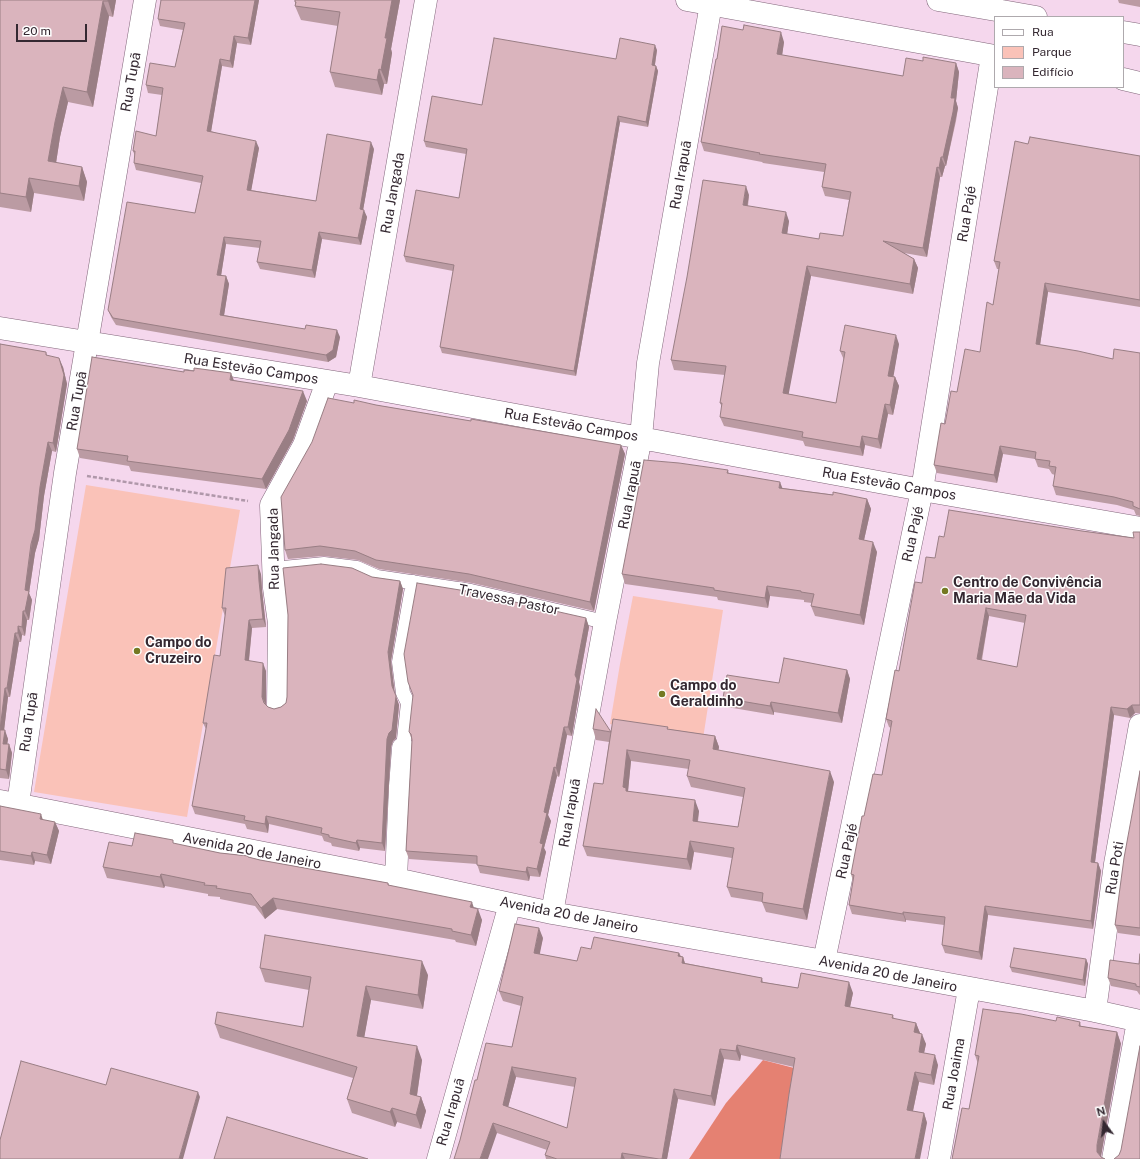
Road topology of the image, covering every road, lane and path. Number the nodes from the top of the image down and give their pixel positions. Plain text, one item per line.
1 (145, 0) edge
2 (426, 0) edge
3 (688, 0) edge
4 (938, 0) edge
5 (711, 4) junction
6 (1030, 16) edge
7 (1124, 32) edge
8 (1140, 35) edge
9 (994, 56) edge
10 (1124, 79) edge
11 (1140, 82) edge
12 (0, 328) edge
13 (87, 343) junction
14 (327, 382) junction
15 (360, 386) junction
16 (641, 437) junction
17 (65, 473) junction
18 (922, 490) junction
19 (271, 505) junction
20 (1140, 528) edge
21 (273, 569) junction
22 (413, 582) junction
23 (605, 622) junction
24 (278, 705) dead end
25 (1140, 725) edge
26 (403, 748) joint
27 (9, 802) edge
28 (396, 879) junction
29 (510, 904) junction
30 (552, 913) junction
31 (824, 961) junction
32 (969, 989) junction
33 (1095, 1011) junction
34 (1139, 1021) edge
35 (438, 1159) edge
36 (939, 1159) edge
37 (1113, 1159) edge

1 - 13 street, Rua Tupã
2 - 15 street, Rua Jangada
3 - 5 street
4 - 6 street
5 - 9 street
5 - 16 street, Rua Irapuã
7 - 8 street
9 - 18 street, Rua Pajé
10 - 11 street
12 - 13 street, Rua Estevão Campos
13 - 14 street, Rua Estevão Campos
13 - 17 street, Rua Tupã
14 - 15 street, Rua Estevão Campos
14 - 19 street, Rua Jangada
15 - 16 street, Rua Estevão Campos
16 - 18 street, Rua Estevão Campos
16 - 23 street, Rua Irapuã
17 - 19 path
17 - 27 street, Rua Tupã
18 - 20 street, Rua Estevão Campos
18 - 31 street, Rua Pajé
19 - 21 street, Rua Jangada
21 - 22 lane, Travessa Pastor
21 - 24 street, Rua Jangada
22 - 23 lane, Travessa Pastor
22 - 26 lane
23 - 30 street, Rua Irapuã
25 - 33 street, Rua Poti
26 - 28 street
27 - 28 street, Avenida 20 de Janeiro
28 - 29 street, Avenida 20 de Janeiro
29 - 30 street, Avenida 20 de Janeiro
29 - 35 street, Rua Irapuã
30 - 31 street, Avenida 20 de Janeiro
31 - 32 street, Avenida 20 de Janeiro
32 - 33 street, Avenida 20 de Janeiro
32 - 36 street, Rua Joaima
33 - 34 street, Avenida 20 de Janeiro
34 - 37 street

